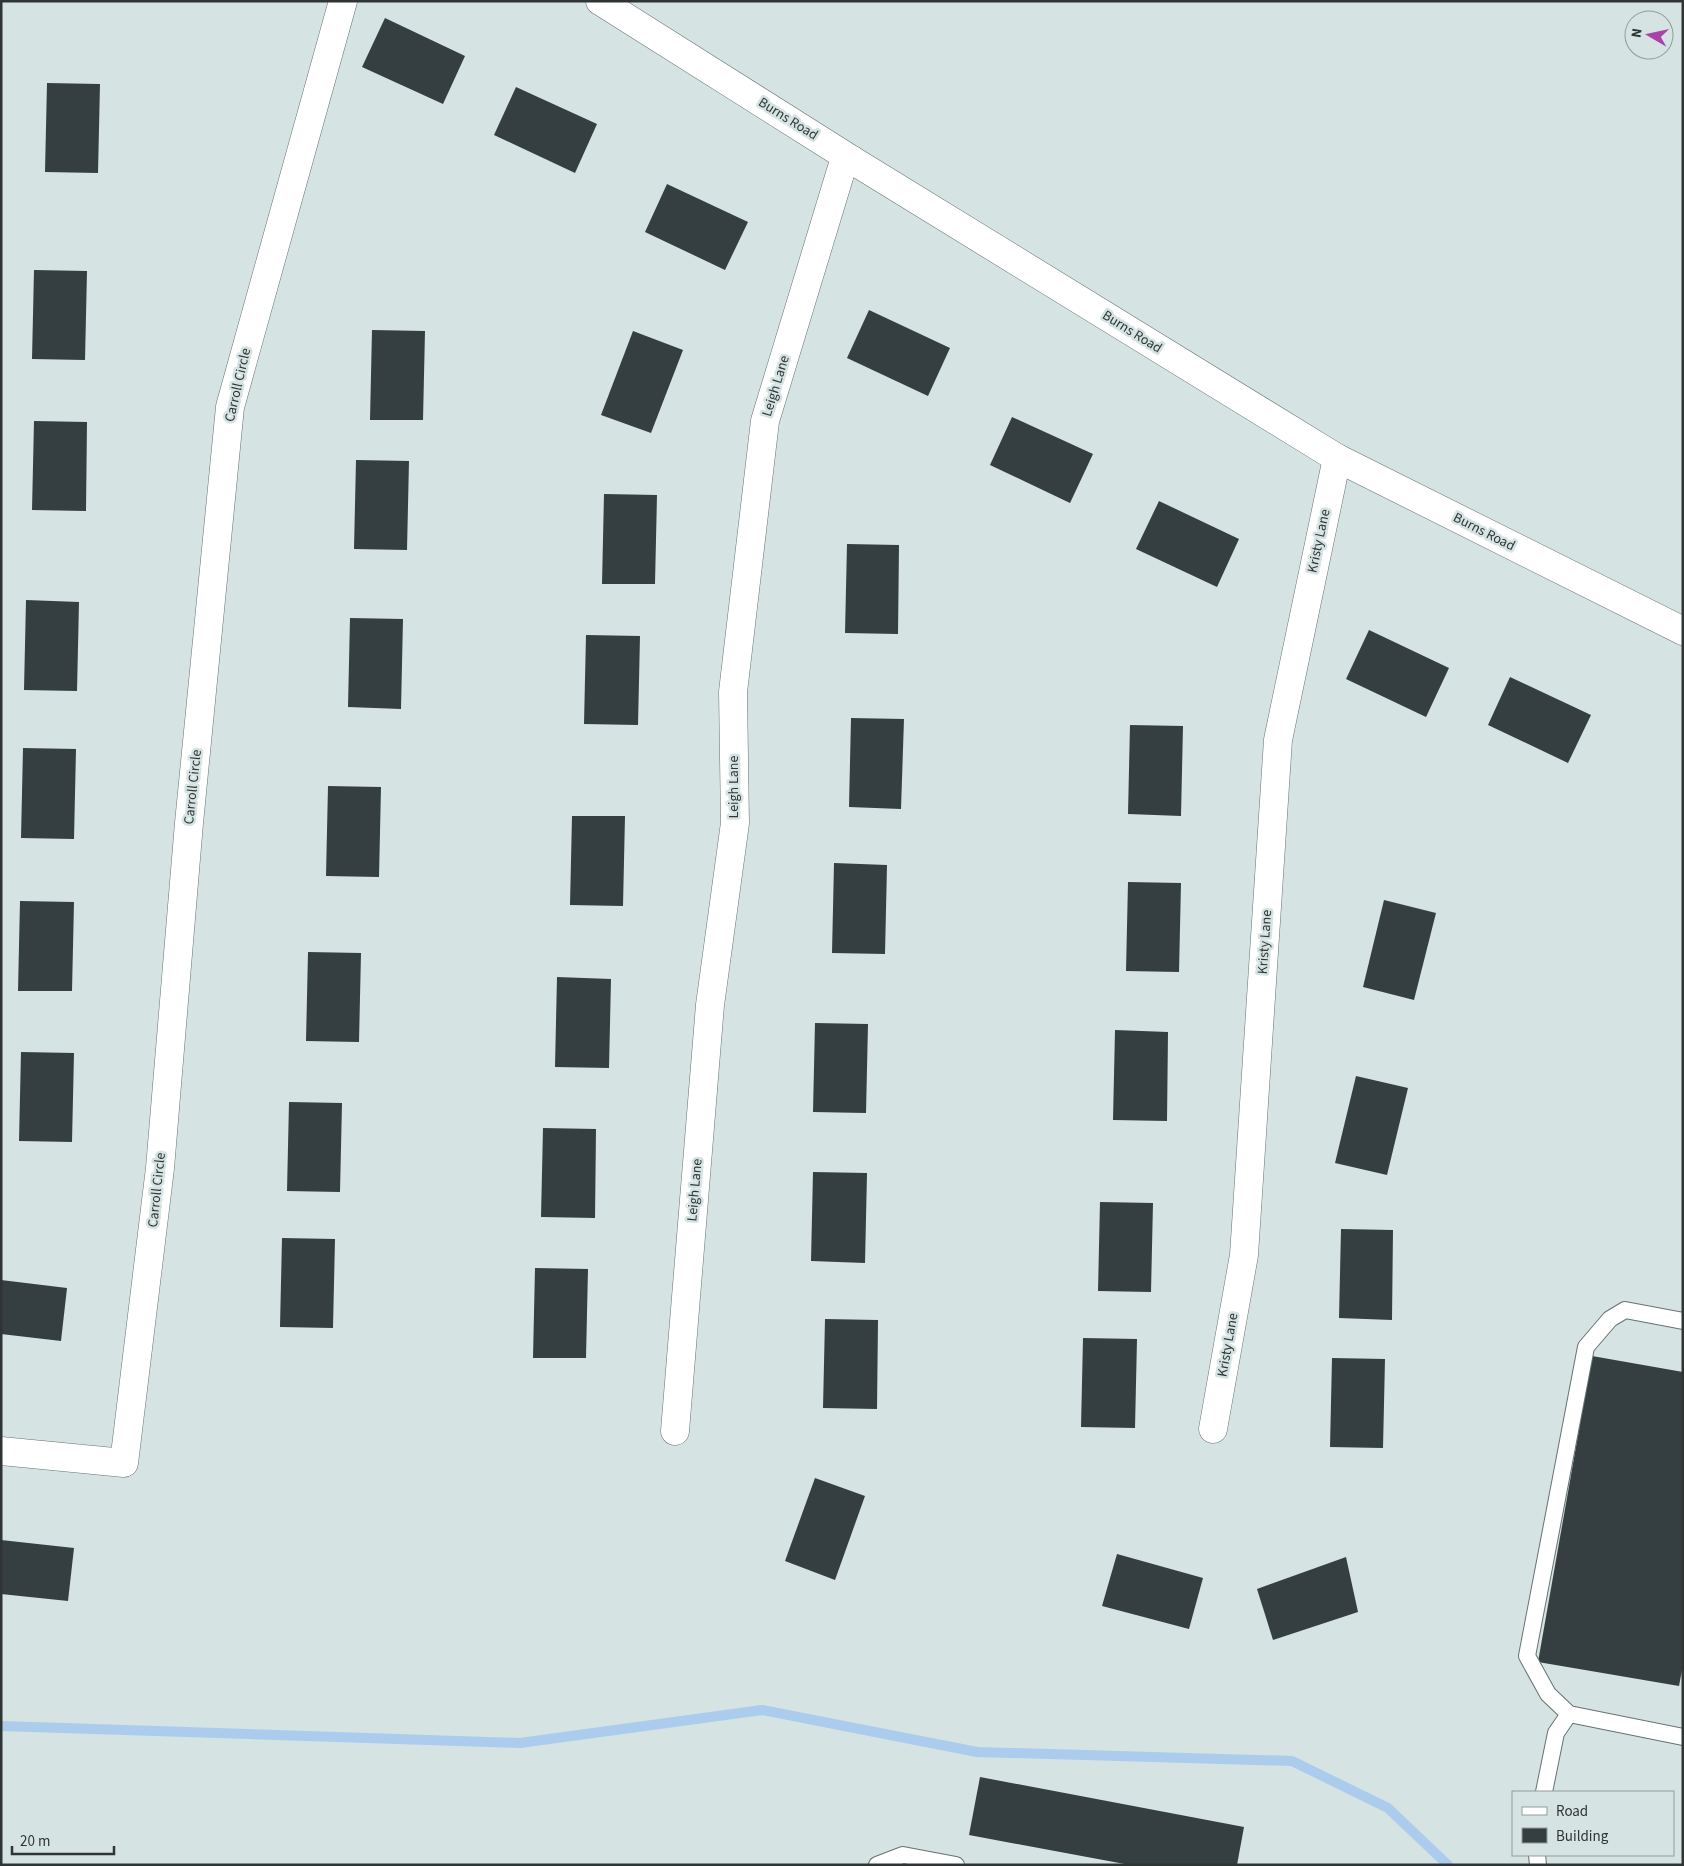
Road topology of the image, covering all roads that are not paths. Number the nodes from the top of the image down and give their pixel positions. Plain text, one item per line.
1 (343, 1) edge
2 (600, 1) edge
3 (852, 160) junction
4 (1337, 458) junction
5 (1683, 631) edge
6 (1683, 1321) edge
7 (1213, 1429) dead end
8 (675, 1431) dead end
9 (1, 1451) edge
10 (1569, 1714) junction
11 (1683, 1737) edge
12 (1544, 1791) edge
13 (877, 1865) edge
14 (956, 1865) edge

1 - 9 street, Carroll Circle
2 - 3 street, Burns Road
3 - 4 street, Burns Road
3 - 8 street, Leigh Lane
4 - 5 street, Burns Road
4 - 7 street, Kristy Lane
6 - 10 lane
10 - 11 lane
10 - 12 lane
13 - 14 lane

